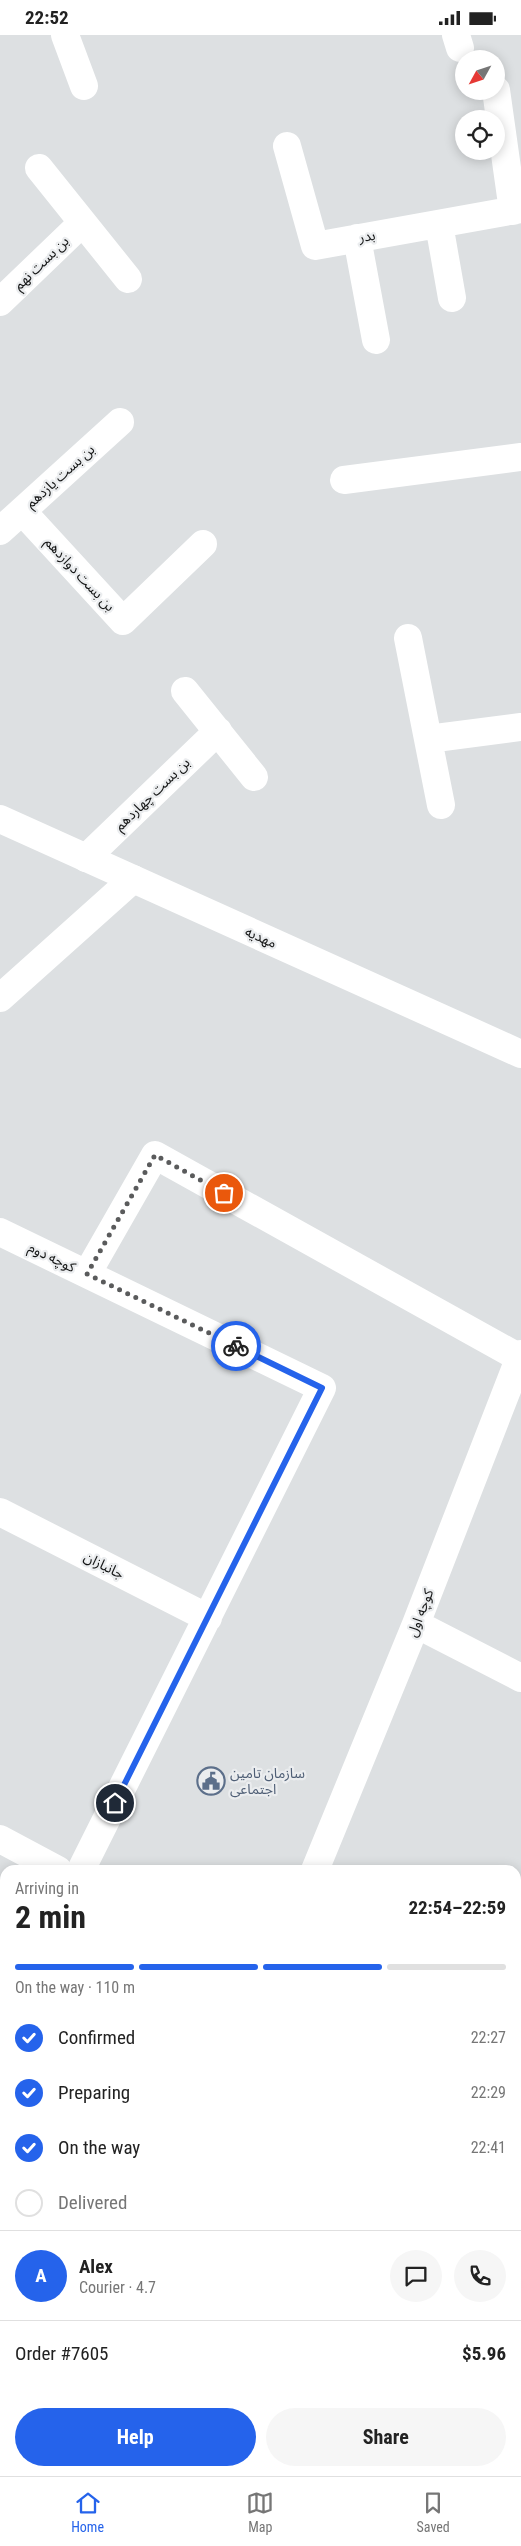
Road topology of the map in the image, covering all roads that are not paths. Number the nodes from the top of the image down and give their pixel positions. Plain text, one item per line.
1 (65, 35) edge
2 (84, 87) dead end
3 (498, 100) edge
4 (287, 146) dead end
5 (39, 168) dead end
6 (517, 210) edge
7 (81, 224) junction
8 (439, 224) junction
9 (357, 238) junction
10 (128, 279) dead end
11 (452, 298) dead end
12 (0, 301) edge
13 (376, 339) dead end
14 (120, 422) dead end
15 (521, 457) edge
16 (344, 479) dead end
17 (22, 511) junction
18 (0, 531) edge
19 (203, 544) dead end
20 (408, 638) dead end
21 (185, 691) dead end
22 (521, 727) edge
23 (218, 731) junction
24 (428, 739) junction
25 (254, 777) dead end
26 (441, 805) dead end
27 (0, 819) edge
28 (86, 858) junction
29 (133, 879) junction
30 (0, 997) edge
31 (521, 1055) edge
32 (0, 1232) edge
33 (87, 1274) junction
34 (520, 1356) edge
35 (513, 1397) edge
36 (0, 1512) edge
37 (208, 1618) junction
38 (416, 1624) junction
39 (521, 1678) edge
40 (0, 1839) edge
41 (49, 1865) edge
42 (84, 1865) edge
43 (321, 1865) edge

1 - 2 street
3 - 6 street
4 - 9 street, بدر
5 - 7 street
6 - 8 street, بدر
7 - 10 street
7 - 12 street, بن بست نهم
8 - 9 street, بدر
8 - 11 street
9 - 13 street
14 - 17 street, بن بست یازدهم
15 - 16 street
17 - 18 street, بن بست یازدهم
17 - 19 street, بن بست دوازدهم
20 - 24 street
21 - 23 street
22 - 24 street
23 - 25 street
23 - 28 street, بن بست چهاردهم
24 - 26 street
27 - 28 street, مهدیه
28 - 29 street, مهدیه
29 - 30 street
29 - 31 street, مهدیه
32 - 33 street, کوچه دوم
33 - 34 street
33 - 37 street, کوچه دوم
34 - 35 street, کوچه اول
35 - 38 street, کوچه اول
36 - 37 street, جانبازان
37 - 42 street, کوچه دوم
38 - 39 street
38 - 43 street, کوچه اول
40 - 41 street

